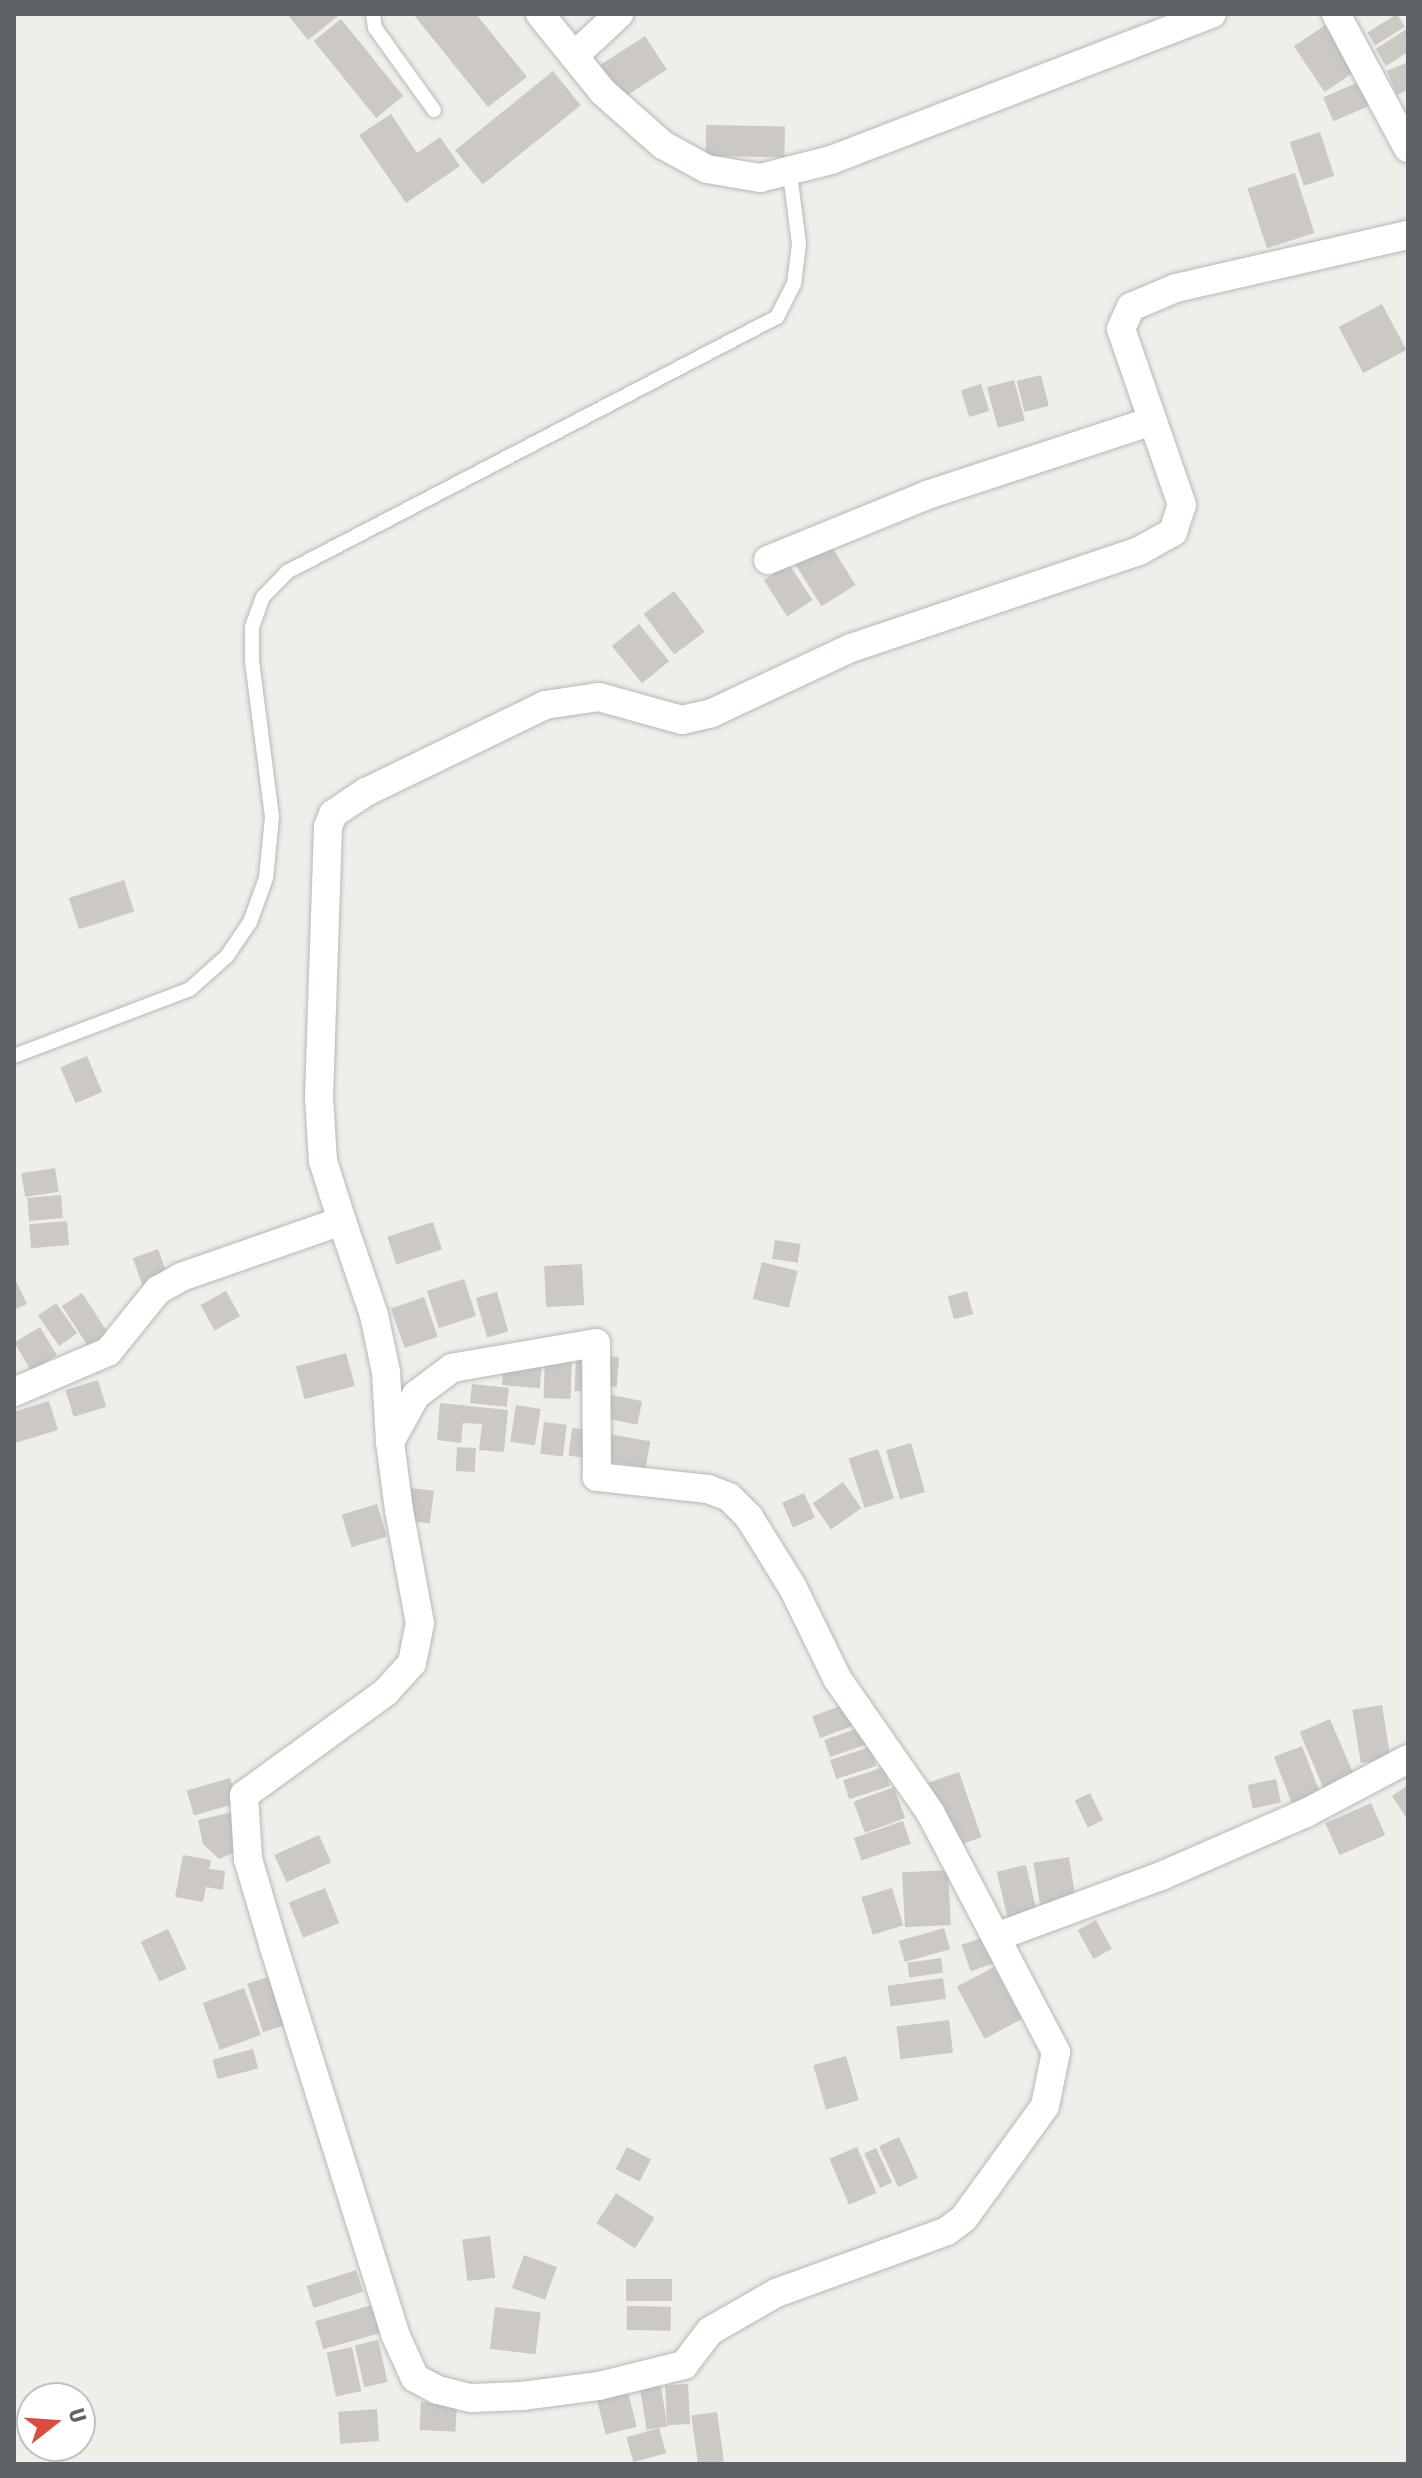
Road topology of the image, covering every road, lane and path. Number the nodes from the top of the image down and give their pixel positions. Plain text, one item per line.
1 (373, 14) edge
2 (540, 14) edge
3 (619, 14) edge
4 (1212, 14) edge
5 (1336, 14) edge
6 (574, 56) junction
7 (434, 110) dead end
8 (1408, 148) edge
9 (790, 174) junction
10 (1408, 235) edge
11 (1152, 421) junction
12 (768, 560) dead end
13 (14, 1056) edge
14 (342, 1221) junction
15 (14, 1392) edge
16 (390, 1442) junction
17 (1408, 1759) edge
18 (996, 1937) junction

1 - 7 lane
2 - 6 street
3 - 6 street
4 - 9 street
5 - 8 street
6 - 9 street
9 - 13 lane
10 - 11 street
11 - 12 street
11 - 14 street
14 - 15 street
14 - 16 street
16 - 18 street
16 - 18 street
17 - 18 street

